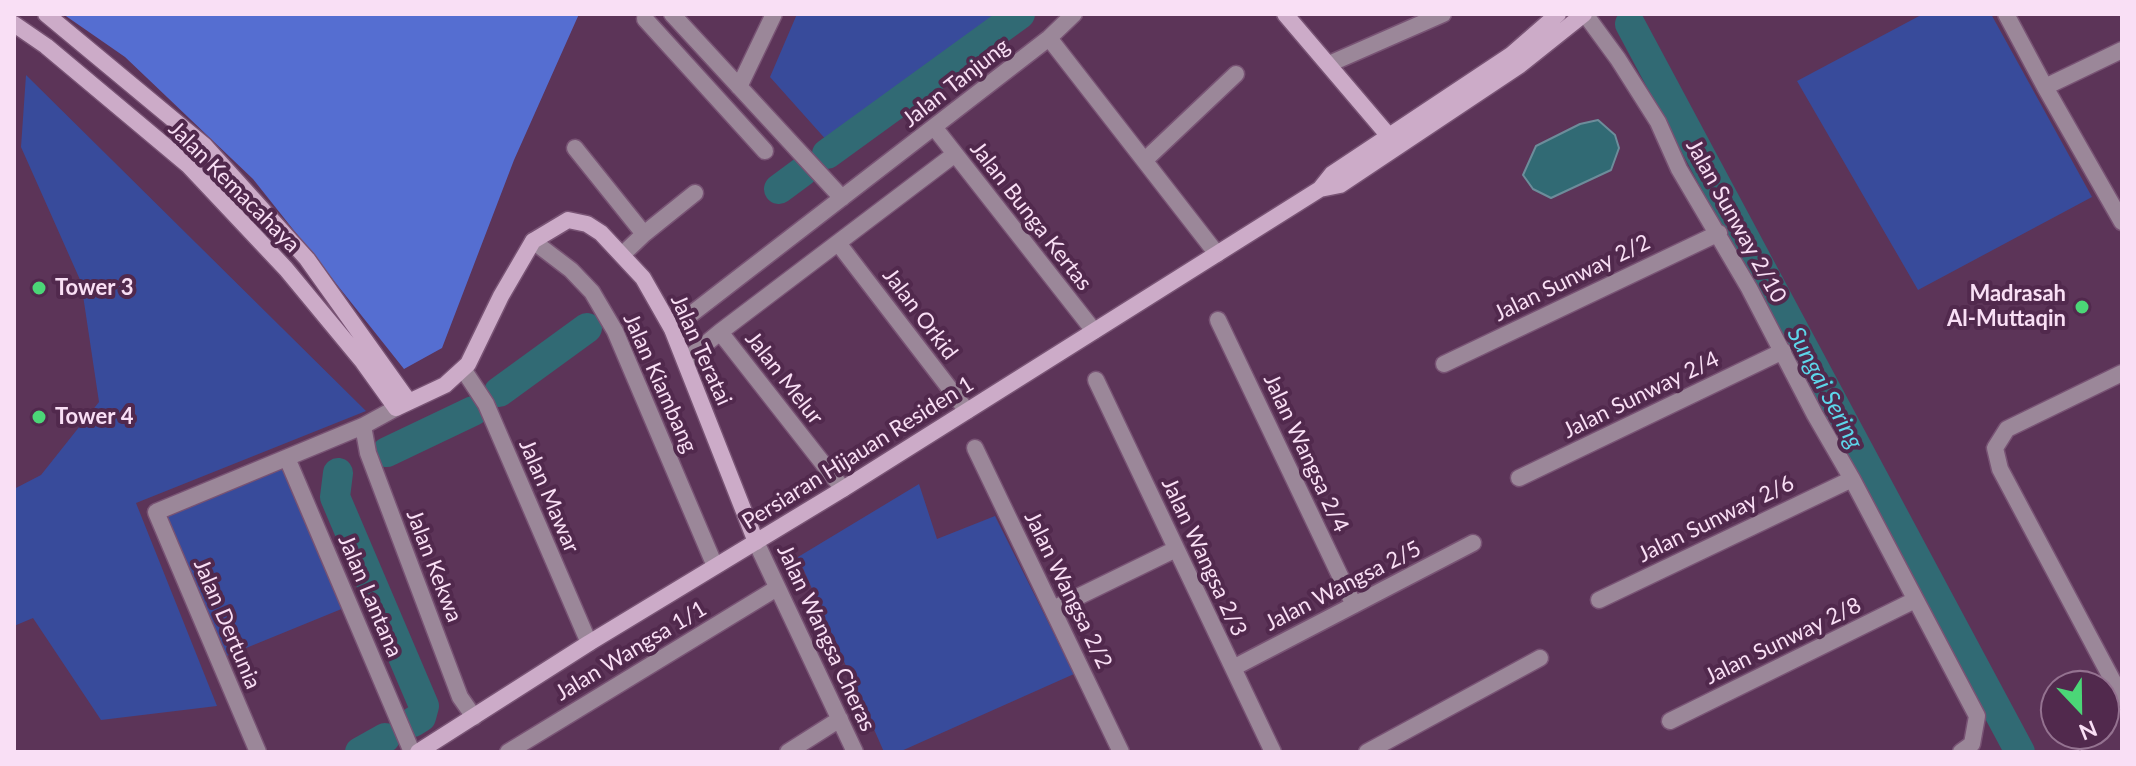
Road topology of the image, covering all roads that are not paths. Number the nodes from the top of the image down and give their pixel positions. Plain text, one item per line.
1 (46, 14) edge
2 (672, 14) edge
3 (774, 14) edge
4 (1074, 14) edge
5 (1285, 14) edge
6 (1443, 14) edge
7 (1558, 14) edge
8 (1566, 14) edge
9 (1585, 14) edge
10 (2006, 14) edge
11 (645, 19) dead end
12 (14, 24) edge
13 (1534, 35) junction
14 (1049, 38) junction
15 (2122, 50) edge
16 (1329, 64) junction
17 (1236, 74) dead end
18 (739, 87) junction
19 (2045, 87) junction
20 (1374, 117) junction
21 (1412, 120) junction
22 (934, 127) junction
23 (1388, 135) junction
24 (1409, 139) junction
25 (575, 148) dead end
26 (1367, 150) junction
27 (765, 151) dead end
28 (955, 154) junction
29 (1384, 156) junction
30 (1145, 160) junction
31 (1320, 189) junction
32 (695, 193) dead end
33 (842, 198) junction
34 (2121, 217) edge
35 (1719, 233) junction
36 (644, 234) junction
37 (533, 241) junction
38 (838, 243) junction
39 (623, 254) junction
40 (1217, 254) junction
41 (1218, 320) dead end
42 (672, 329) junction
43 (1094, 331) junction
44 (720, 332) junction
45 (1783, 351) junction
46 (685, 361) junction
47 (1444, 364) dead end
48 (463, 369) junction
49 (2120, 378) edge
50 (1096, 380) dead end
51 (402, 405) junction
52 (967, 411) junction
53 (363, 426) junction
54 (975, 448) dead end
55 (287, 458) junction
56 (1519, 478) dead end
57 (1852, 479) junction
58 (843, 489) junction
59 (756, 542) junction
60 (1473, 543) dead end
61 (1176, 549) junction
62 (715, 566) junction
63 (777, 588) junction
64 (1599, 600) dead end
65 (1915, 600) junction
66 (1354, 605) junction
67 (1053, 609) junction
68 (589, 643) junction
69 (1540, 658) dead end
70 (1233, 668) junction
71 (2122, 698) edge
72 (474, 717) junction
73 (840, 719) junction
74 (1670, 721) dead end
75 (258, 752) edge
76 (415, 752) edge
77 (508, 752) edge
78 (788, 752) edge
79 (855, 752) edge
80 (1121, 752) edge
81 (1273, 752) edge
82 (1367, 752) edge
83 (1961, 752) edge

1 - 51 street, Jalan Kemacahaya
2 - 18 street
3 - 18 street
4 - 14 street, Jalan Tanjung
5 - 16 street
6 - 16 street
7 - 13 street, Persiaran Hijauan Residen 1
8 - 13 street
9 - 24 street, Persiaran Hijauan Residen 1
9 - 35 street, Jalan Sunway 2/10
10 - 19 street
11 - 27 street
12 - 51 street, Jalan Kemacahaya
13 - 21 street, Persiaran Hijauan Residen 1
14 - 22 street, Jalan Tanjung
14 - 30 street
15 - 19 street
16 - 20 street
17 - 30 street
18 - 33 street
19 - 34 street
20 - 21 street
20 - 23 street
20 - 26 street
21 - 23 street, Persiaran Hijauan Residen 1
22 - 28 street, Jalan Bunga Kertas
22 - 33 street, Jalan Tanjung
23 - 24 street
23 - 26 street, Persiaran Hijauan Residen 1
23 - 29 street
24 - 29 street, Persiaran Hijauan Residen 1
25 - 36 street
26 - 31 street, Persiaran Hijauan Residen 1
28 - 38 street
28 - 43 street, Jalan Bunga Kertas
29 - 31 street, Persiaran Hijauan Residen 1
30 - 40 street
31 - 40 street, Persiaran Hijauan Residen 1
32 - 36 street
33 - 42 street, Jalan Tanjung
35 - 45 street, Jalan Sunway 2/10
35 - 47 street, Jalan Sunway 2/2
36 - 39 street
37 - 39 street, Jalan Teratai
37 - 48 street, Jalan Teratai
37 - 62 street, Jalan Kiambang
38 - 44 street
38 - 52 street, Jalan Orkid
39 - 42 street, Jalan Teratai
40 - 43 street, Persiaran Hijauan Residen 1
41 - 66 street, Jalan Wangsa 2/4
42 - 46 street, Jalan Teratai
43 - 52 street, Persiaran Hijauan Residen 1
44 - 46 street
44 - 58 street, Jalan Melur
45 - 56 street, Jalan Sunway 2/4
45 - 57 street, Jalan Sunway 2/10
46 - 59 street, Jalan Teratai
48 - 51 street, Jalan Teratai
48 - 68 street, Jalan Mawar
49 - 71 street
50 - 61 street, Jalan Wangsa 2/3
51 - 53 street
52 - 58 street, Persiaran Hijauan Residen 1
53 - 55 street
53 - 72 street, Jalan Kekwa
54 - 67 street, Jalan Wangsa 2/2
55 - 75 street, Jalan Dertunia
55 - 76 street, Jalan Lantana
57 - 64 street, Jalan Sunway 2/6
57 - 65 street, Jalan Sunway 2/10
58 - 59 street, Persiaran Hijauan Residen 1
59 - 62 street, Persiaran Hijauan Residen 1
59 - 63 street, Jalan Wangsa Cheras
60 - 66 street, Jalan Wangsa 2/5
61 - 67 street
61 - 70 street, Jalan Wangsa 2/3
62 - 68 street, Persiaran Hijauan Residen 1
63 - 73 street, Jalan Wangsa Cheras
63 - 77 street, Jalan Wangsa 1/1
65 - 74 street, Jalan Sunway 2/8
65 - 83 street, Jalan Sunway 2/10
66 - 70 street, Jalan Wangsa 2/5
67 - 80 street, Jalan Wangsa 2/2
68 - 72 street, Persiaran Hijauan Residen 1
69 - 82 street
70 - 81 street, Jalan Wangsa 2/3
72 - 76 street, Persiaran Hijauan Residen 1
73 - 78 street
73 - 79 street, Jalan Wangsa Cheras

